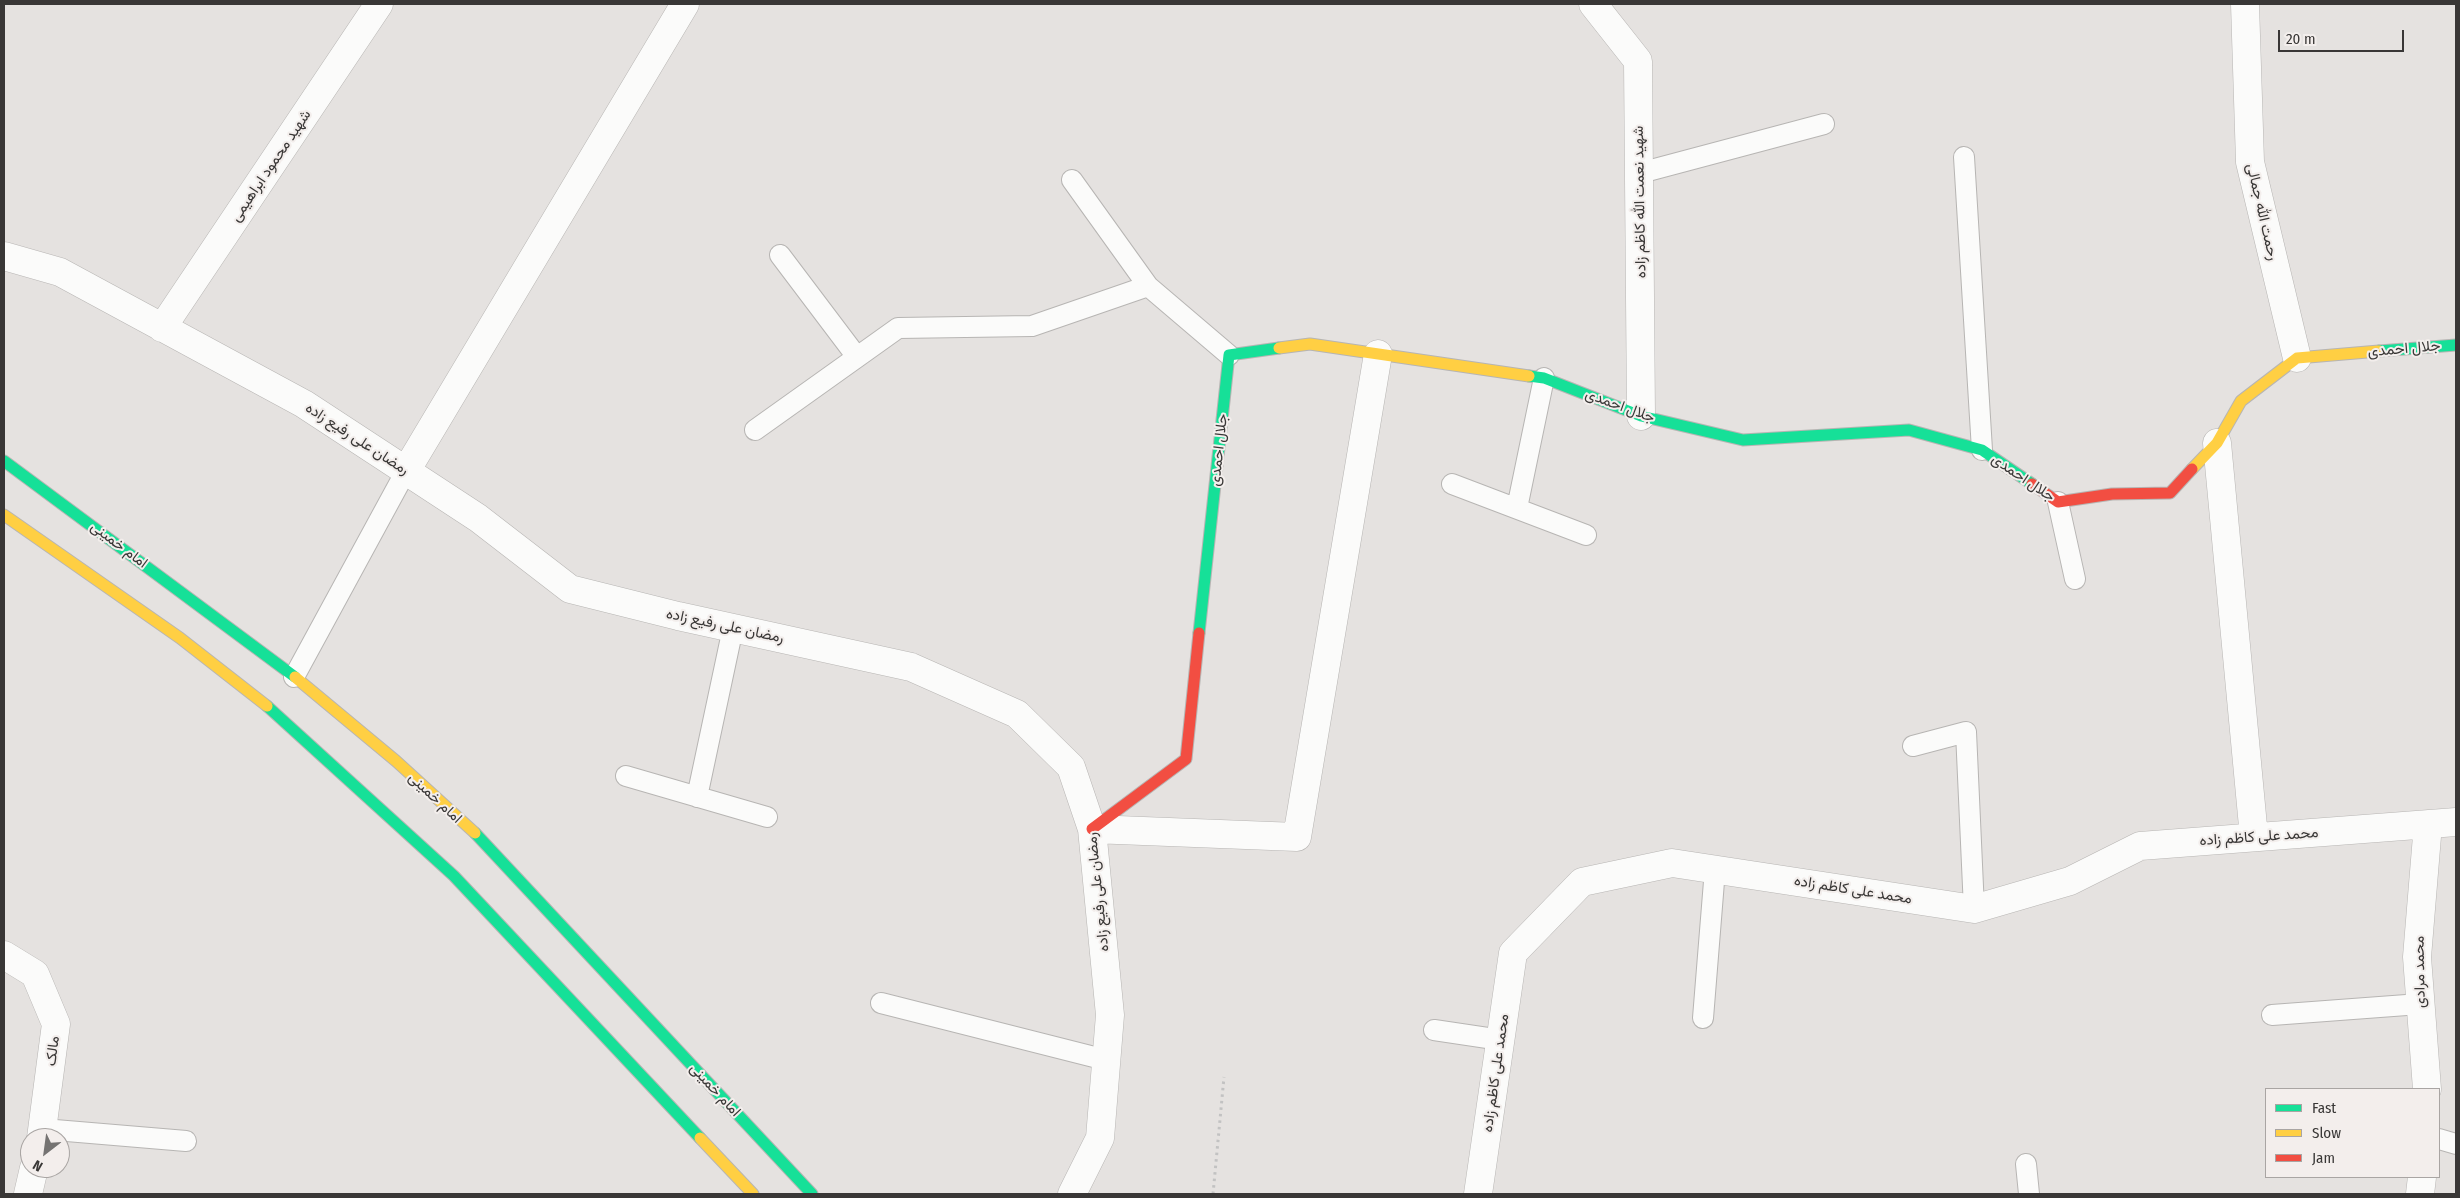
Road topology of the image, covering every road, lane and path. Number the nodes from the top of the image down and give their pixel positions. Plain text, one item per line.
1 (380, 4) edge
2 (685, 4) edge
3 (1592, 4) edge
4 (2245, 4) edge
5 (1824, 124) dead end
6 (1964, 157) dead end
7 (1640, 173) junction
8 (1072, 180) dead end
9 (780, 255) dead end
10 (4, 256) edge
11 (1148, 286) junction
12 (162, 328) junction
13 (2456, 345) edge
14 (1378, 354) junction
15 (1229, 355) junction
16 (857, 356) junction
17 (2297, 358) junction
18 (1544, 378) junction
19 (1641, 416) junction
20 (755, 430) dead end
21 (2216, 444) junction
22 (1982, 450) junction
23 (4, 461) edge
24 (406, 472) junction
25 (1452, 484) dead end
26 (2058, 502) junction
27 (1517, 508) junction
28 (4, 515) edge
29 (1586, 535) dead end
30 (2075, 579) dead end
31 (733, 628) junction
32 (294, 677) junction
33 (1913, 746) dead end
34 (626, 776) dead end
35 (698, 797) junction
36 (766, 817) dead end
37 (2456, 822) edge
38 (2428, 824) junction
39 (1092, 829) junction
40 (2254, 837) junction
41 (1715, 870) junction
42 (1974, 909) junction
43 (4, 955) edge
44 (881, 1003) dead end
45 (2420, 1004) junction
46 (2272, 1015) dead end
47 (1703, 1018) dead end
48 (1434, 1030) dead end
49 (1501, 1040) junction
50 (1106, 1060) junction
51 (1224, 1077) dead end
52 (2426, 1088) edge
53 (43, 1128) edge
54 (70, 1135) edge
55 (2440, 1140) edge
56 (186, 1141) dead end
57 (2456, 1144) edge
58 (2026, 1164) dead end
59 (32, 1178) edge
60 (2422, 1178) edge
61 (28, 1194) edge
62 (753, 1194) edge
63 (812, 1194) edge
64 (1072, 1194) edge
65 (1213, 1194) edge
66 (1478, 1194) edge
67 (2029, 1194) edge
68 (2420, 1194) edge

1 - 12 street, شهید محمود ابراهیمی
2 - 24 street
3 - 7 street, شهید نعمت الله کاظم زاده
4 - 17 street, رحمت الله جمالی
5 - 7 lane
6 - 22 lane
7 - 19 street, شهید نعمت الله کاظم زاده
8 - 11 lane
9 - 16 lane
10 - 12 street, رمضان علی رفیع زاده
11 - 15 lane
11 - 16 lane
12 - 24 street, رمضان علی رفیع زاده
13 - 17 main road, جلال احمدی
14 - 15 main road, جلال احمدی
14 - 18 main road, جلال احمدی
14 - 39 street
15 - 39 main road, جلال احمدی
16 - 20 lane
17 - 21 main road, جلال احمدی
18 - 19 main road, جلال احمدی
18 - 27 lane
19 - 22 main road, جلال احمدی
21 - 26 main road, جلال احمدی
21 - 40 street
22 - 26 main road, جلال احمدی
23 - 32 main road, امام خمینی
24 - 31 street, رمضان علی رفیع زاده
24 - 32 lane
25 - 27 lane
26 - 30 lane
27 - 29 lane
28 - 62 main road
31 - 35 lane
31 - 39 street, رمضان علی رفیع زاده
32 - 63 main road, امام خمینی
33 - 42 lane
34 - 35 lane
35 - 36 lane
37 - 38 street, محمد علی کاظم زاده
38 - 40 street, محمد علی کاظم زاده
38 - 45 street, محمد مرادی
39 - 50 street, رمضان علی رفیع زاده
40 - 42 street, محمد علی کاظم زاده
41 - 42 street, محمد علی کاظم زاده
41 - 47 lane
41 - 49 street, محمد علی کاظم زاده
43 - 53 street, مالک
44 - 50 lane
45 - 46 lane
45 - 52 street, محمد مرادی
48 - 49 lane
49 - 66 street, محمد علی کاظم زاده
50 - 64 street, رمضان علی رفیع زاده
51 - 65 path
54 - 56 lane
55 - 57 lane
58 - 67 lane
59 - 61 street
60 - 68 street

